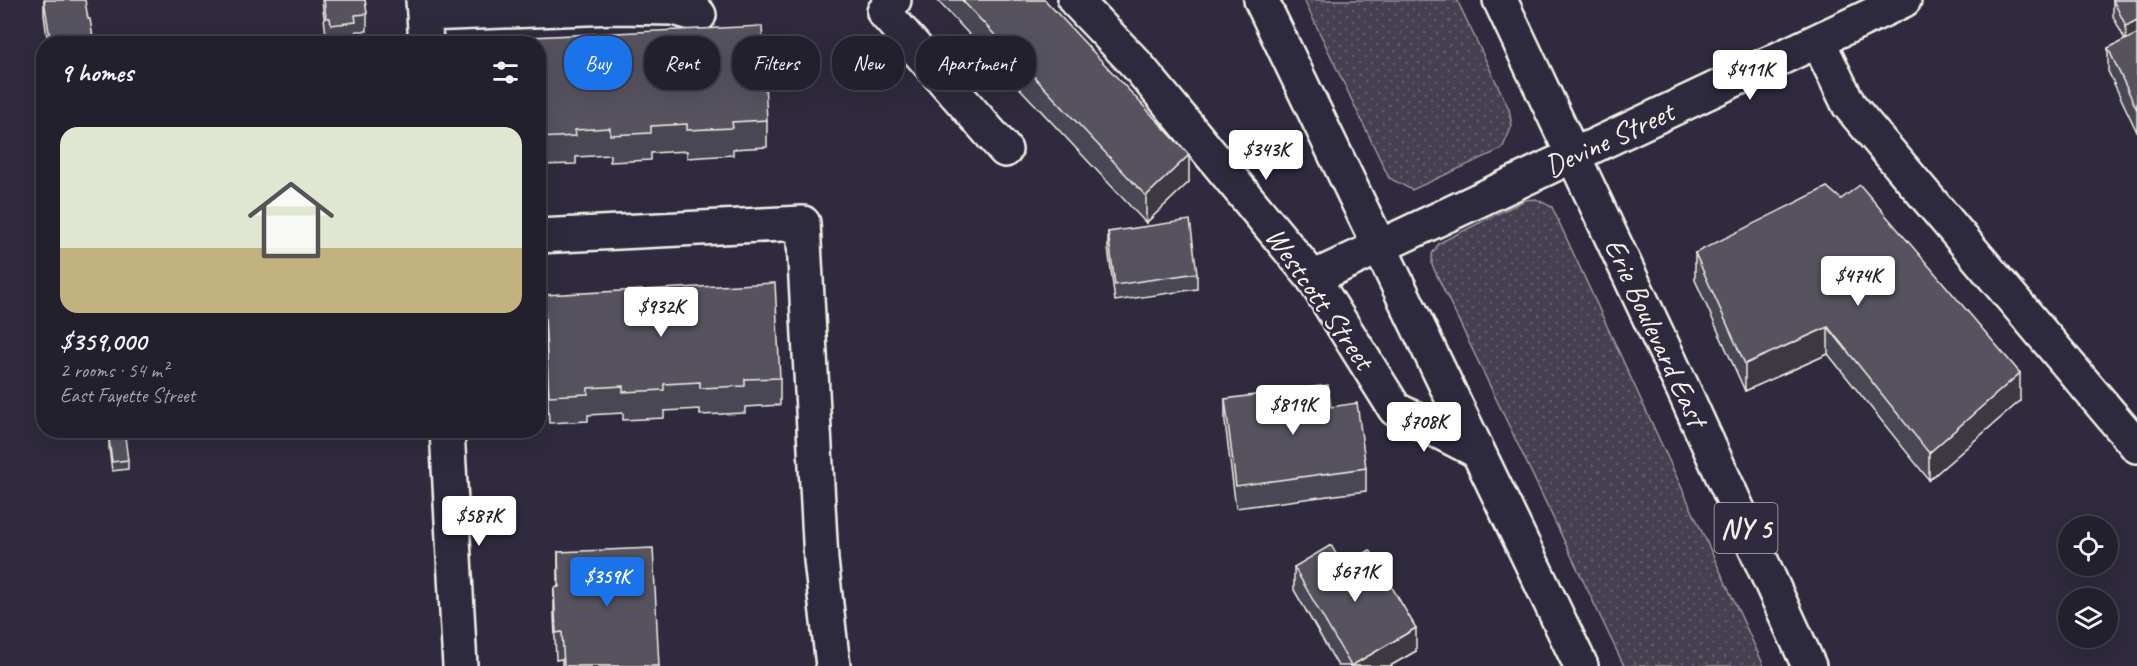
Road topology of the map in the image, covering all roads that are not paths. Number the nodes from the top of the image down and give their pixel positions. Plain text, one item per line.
1 (894, 0) edge
2 (1075, 0) edge
3 (1262, 0) edge
4 (1500, 0) edge
5 (1904, 0) edge
6 (699, 15) dead end
7 (424, 19) edge
8 (1818, 41) junction
9 (1005, 150) dead end
10 (1574, 157) junction
11 (546, 236) edge
12 (1380, 246) junction
13 (1313, 278) junction
14 (447, 438) edge
15 (2137, 446) edge
16 (1477, 451) junction
17 (460, 666) edge
18 (833, 666) edge
19 (1581, 666) edge
20 (1809, 666) edge

1 - 9 street
2 - 13 street, Westcott Street
3 - 12 street
4 - 10 street, Erie Boulevard East / NY 5
5 - 8 street, Devine Street
6 - 7 street
8 - 10 street, Devine Street
8 - 15 street
10 - 12 street, Devine Street
10 - 20 street, Erie Boulevard East / NY 5
11 - 18 street
12 - 13 street, Devine Street
12 - 16 street
13 - 16 street, Westcott Street
14 - 17 street
16 - 19 street

